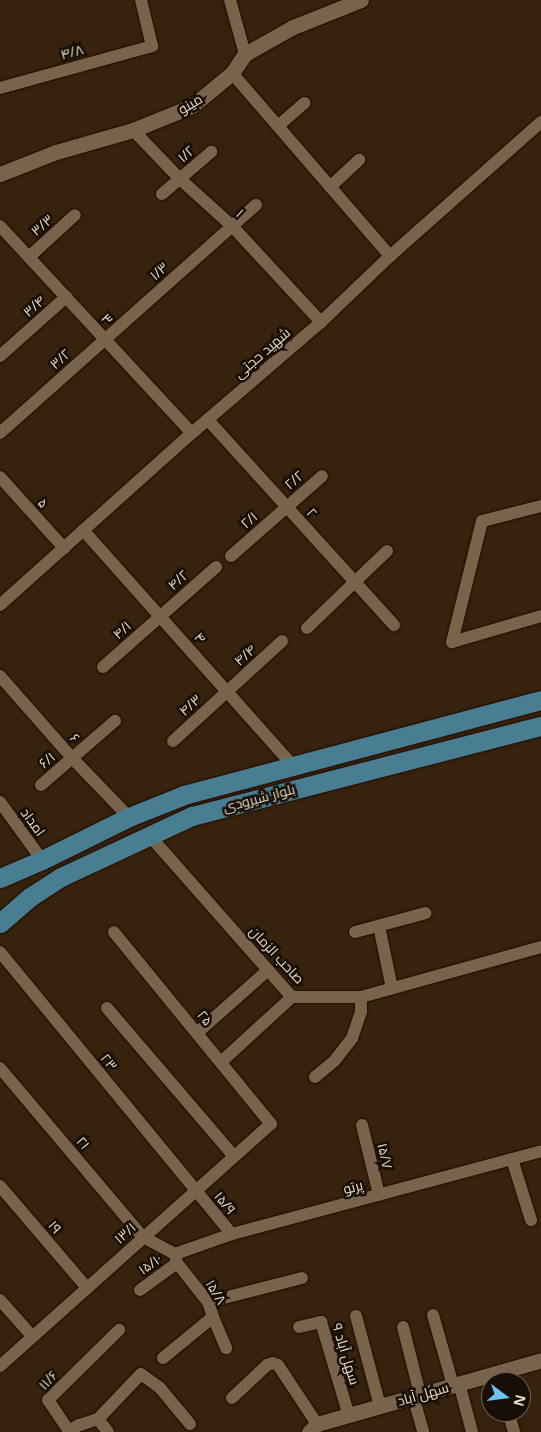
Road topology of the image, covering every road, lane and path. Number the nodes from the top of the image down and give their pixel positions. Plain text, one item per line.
1 (141, 0) edge
2 (230, 0) edge
3 (361, 0) edge
4 (245, 54) junction
5 (232, 72) junction
6 (0, 88) edge
7 (304, 103) dead end
8 (541, 122) edge
9 (278, 126) junction
10 (133, 130) junction
11 (211, 152) dead end
12 (359, 160) dead end
13 (0, 174) edge
14 (180, 179) junction
15 (330, 187) junction
16 (162, 194) dead end
17 (256, 205) dead end
18 (76, 215) dead end
19 (0, 226) edge
20 (232, 226) junction
21 (390, 256) junction
22 (29, 257) junction
23 (66, 297) junction
24 (321, 322) junction
25 (105, 339) junction
26 (0, 356) edge
27 (208, 420) junction
28 (0, 433) edge
29 (192, 433) junction
30 (322, 476) dead end
31 (0, 477) edge
32 (541, 506) edge
33 (286, 507) junction
34 (83, 530) junction
35 (64, 548) junction
36 (387, 551) dead end
37 (230, 556) dead end
38 (216, 566) dead end
39 (354, 582) junction
40 (0, 605) edge
41 (160, 616) junction
42 (541, 616) edge
43 (394, 625) dead end
44 (307, 628) dead end
45 (282, 641) dead end
46 (103, 667) dead end
47 (0, 676) edge
48 (228, 691) junction
49 (541, 700) edge
50 (115, 721) dead end
51 (541, 726) edge
52 (173, 741) dead end
53 (362, 748) junction
54 (72, 758) junction
55 (293, 766) junction
56 (367, 770) junction
57 (41, 785) dead end
58 (0, 802) edge
59 (129, 817) junction
60 (149, 834) junction
61 (42, 860) junction
62 (0, 878) edge
63 (426, 912) dead end
64 (0, 923) edge
65 (379, 926) junction
66 (114, 932) dead end
67 (354, 932) dead end
68 (541, 947) edge
69 (0, 952) edge
70 (268, 970) junction
71 (392, 988) junction
72 (292, 997) junction
73 (360, 997) junction
74 (107, 1008) dead end
75 (197, 1033) junction
76 (221, 1062) junction
77 (0, 1068) edge
78 (315, 1077) dead end
79 (271, 1124) joint
80 (362, 1125) dead end
81 (541, 1151) edge
82 (234, 1156) junction
83 (512, 1159) junction
84 (0, 1186) edge
85 (195, 1191) junction
86 (379, 1195) junction
87 (531, 1220) dead end
88 (232, 1234) junction
89 (143, 1237) junction
90 (176, 1258) junction
91 (302, 1278) dead end
92 (87, 1288) junction
93 (140, 1290) dead end
94 (0, 1300) edge
95 (208, 1302) junction
96 (433, 1315) dead end
97 (356, 1316) dead end
98 (213, 1317) junction
99 (299, 1327) dead end
100 (403, 1327) dead end
101 (119, 1330) dead end
102 (32, 1336) junction
103 (226, 1348) dead end
104 (163, 1358) dead end
105 (541, 1360) edge
106 (0, 1366) edge
107 (511, 1372) edge
108 (481, 1380) edge
109 (456, 1384) junction
110 (416, 1395) junction
111 (232, 1398) dead end
112 (380, 1406) junction
113 (349, 1416) junction
114 (98, 1419) junction
115 (190, 1424) dead end
116 (313, 1428) edge
117 (108, 1432) edge
118 (423, 1432) edge
119 (472, 1432) edge

1 - 6 street, ۴/۸
2 - 4 street
3 - 4 street, مینو
4 - 5 street, مینو
5 - 9 street
5 - 10 street, مینو
7 - 9 street
8 - 21 street, شهید حجتی
9 - 15 street
10 - 13 street, مینو
10 - 14 street, ۱
11 - 14 street, ۱/۲
12 - 15 street
14 - 16 street, ۱/۲
14 - 20 street, ۱
15 - 21 street
17 - 20 street, ۱/۳
18 - 22 street, ۳/۳
19 - 22 street, ۳
20 - 24 street, ۱
20 - 25 street, ۱/۳
21 - 24 street, شهید حجتی
22 - 23 street, ۳
23 - 25 street, ۳
23 - 26 street, ۳/۴
24 - 27 street, شهید حجتی
25 - 28 street, ۳/۲
25 - 29 street, ۳
27 - 29 street, شهید حجتی
27 - 33 street, ۲
29 - 34 street, شهید حجتی
30 - 33 street, ۲/۲
31 - 35 street, ۵
32 - 42 street
33 - 37 street, ۲/۱
33 - 39 street, ۲
34 - 35 street, شهید حجتی
34 - 41 street, ۴
35 - 40 street, شهید حجتی
36 - 39 street
38 - 41 street, ۴/۲
39 - 43 street, ۲
39 - 44 street
41 - 46 street, ۴/۱
41 - 48 street, ۴
45 - 48 street, ۴/۴
47 - 54 street, ۶
48 - 52 street, ۴/۳
48 - 55 street, ۴
49 - 53 main road, بلوار شیرودی
50 - 54 street, ۶/۱
51 - 56 main road, بلوار شیرودی
53 - 55 main road, بلوار شیرودی
53 - 56 main road
54 - 57 street, ۶/۱
54 - 59 street, ۶
55 - 59 main road, بلوار شیرودی
56 - 60 main road, بلوار شیرودی
58 - 61 street, امداد
59 - 61 main road, بلوار شیرودی
60 - 64 main road, بلوار شیرودی
60 - 70 street, صاحب الزمان
61 - 62 main road, بلوار شیرودی
63 - 65 street
65 - 67 street
65 - 71 street
66 - 75 street, ۲۵
68 - 71 street, صاحب الزمان
69 - 85 street, ۲۳
70 - 72 street, صاحب الزمان
70 - 75 street
71 - 73 street, صاحب الزمان
72 - 73 street, صاحب الزمان
72 - 76 street
73 - 78 street
74 - 82 street
75 - 76 street, ۲۵
76 - 79 street, ۲۵
77 - 89 street, ۲۱
79 - 82 street, ۱۳/۱
80 - 86 street, ۱۵/۷
81 - 83 street, پرتو
82 - 85 street, ۱۳/۱
83 - 86 street, پرتو
83 - 87 street
84 - 92 street, ۱۹
85 - 88 street, ۱۵/۹
85 - 89 street, ۱۳/۱
86 - 88 street, پرتو
88 - 90 street, پرتو
89 - 90 street
89 - 92 street, ۱۳/۱
90 - 93 street, ۱۵/۱۰
90 - 95 street, ۱۵/۸
91 - 95 street
92 - 102 street, ۱۳/۱
94 - 102 street
95 - 98 street, ۱۵/۸
96 - 109 street
97 - 112 street
98 - 103 street
98 - 104 street, ۱۵/۸
99 - 113 street, سهل آباد ۹
100 - 110 street
101 - 114 street, ۱۱/۶
102 - 106 street, ۱۳/۱
105 - 107 street, سهل آباد
108 - 109 street, سهل آباد
109 - 110 street, سهل آباد
109 - 119 street
110 - 112 street, سهل آباد
110 - 118 street
111 - 116 street
112 - 113 street, سهل آباد
113 - 116 street, سهل آباد
114 - 115 street
114 - 117 street

